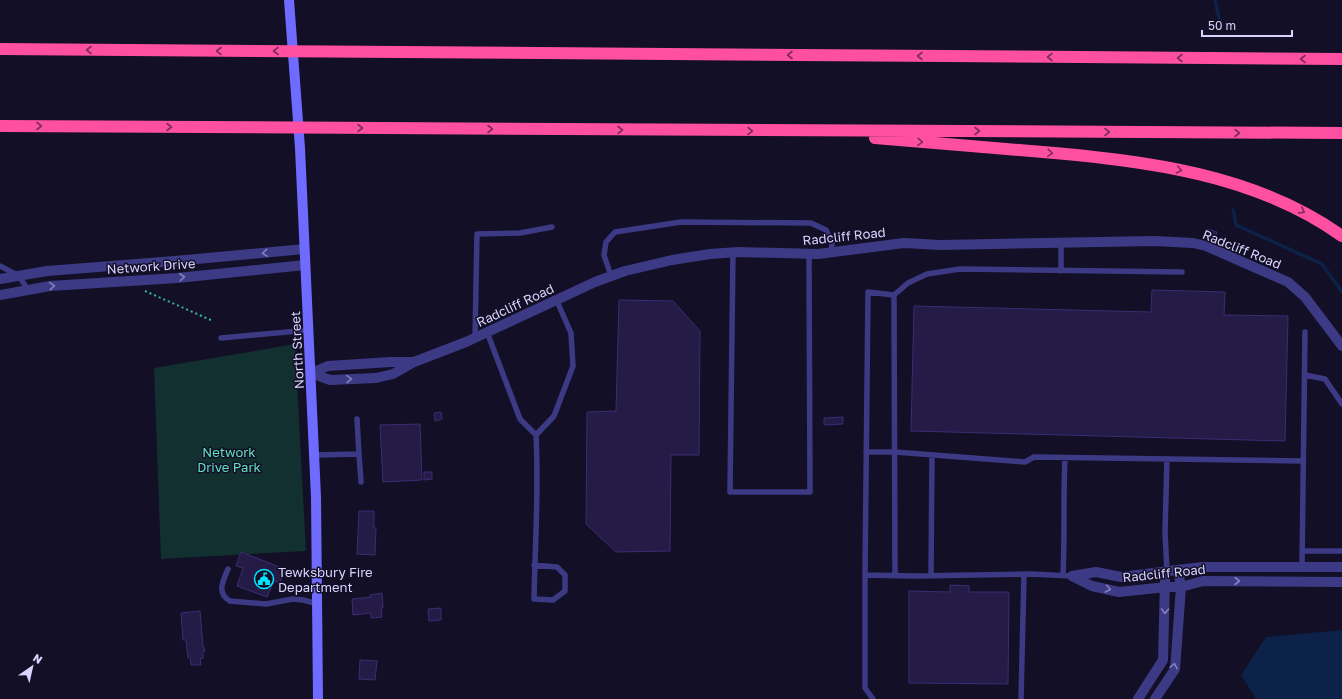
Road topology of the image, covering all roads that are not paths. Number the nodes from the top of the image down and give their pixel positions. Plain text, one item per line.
1 (289, 0) edge
2 (0, 49) edge
3 (1342, 59) edge
4 (0, 126) edge
5 (770, 131) junction
6 (1342, 133) edge
7 (552, 227) dead end
8 (1342, 236) edge
9 (1061, 243) junction
10 (304, 249) junction
11 (733, 252) junction
12 (831, 252) junction
13 (810, 254) junction
14 (305, 265) junction
15 (0, 266) edge
16 (1061, 271) junction
17 (1182, 272) dead end
18 (19, 276) junction
19 (611, 276) junction
20 (0, 279) edge
21 (28, 290) junction
22 (0, 295) edge
23 (894, 295) junction
24 (556, 299) junction
25 (309, 330) junction
26 (487, 332) junction
27 (1305, 332) dead end
28 (220, 338) dead end
29 (475, 338) junction
30 (1342, 346) edge
31 (414, 362) junction
32 (311, 373) junction
33 (1305, 375) junction
34 (1342, 404) edge
35 (357, 419) dead end
36 (536, 435) junction
37 (866, 452) junction
38 (895, 452) junction
39 (359, 454) junction
40 (315, 455) junction
41 (932, 455) junction
42 (1064, 458) junction
43 (1167, 459) junction
44 (1303, 461) junction
45 (361, 482) dead end
46 (1302, 551) junction
47 (1342, 551) edge
48 (534, 566) junction
49 (1302, 567) junction
50 (1342, 567) edge
51 (228, 569) dead end
52 (1178, 570) junction
53 (1166, 572) junction
54 (1024, 574) junction
55 (865, 575) junction
56 (895, 575) junction
57 (1067, 575) junction
58 (931, 576) junction
59 (1302, 581) junction
60 (1342, 582) edge
61 (1166, 586) junction
62 (1181, 587) junction
63 (318, 604) junction
64 (318, 699) edge
65 (873, 699) edge
66 (1021, 699) edge
67 (1138, 699) edge
68 (1155, 699) edge

1 - 10 main road, North Street
3 -> 2 highway
4 -> 5 highway
5 -> 6 highway
5 -> 8 highway
7 - 29 lane
9 - 12 street, Radcliff Road
9 - 16 lane
9 - 30 street, Radcliff Road
10 - 14 main road, North Street
10 -> 18 street, Network Drive
11 - 13 street, Radcliff Road
11 - 13 lane
11 - 19 street, Radcliff Road
12 - 13 street, Radcliff Road
12 - 19 lane
21 -> 14 street, Network Drive
14 - 25 main road, North Street
15 - 18 lane
16 - 17 lane
16 - 23 lane
18 - 20 street, Network Drive
18 - 21 lane
19 - 24 street, Radcliff Road
21 - 22 street, Network Drive
23 - 37 lane
23 - 38 lane
24 - 26 street, Radcliff Road
24 - 36 lane
25 - 28 lane
25 - 32 main road, North Street
26 - 29 street, Radcliff Road
26 - 36 lane
27 - 33 lane
29 - 31 street, Radcliff Road
31 - 32 street
32 -> 31 street, Radcliff Road
32 - 40 main road, North Street
33 - 34 lane
33 - 44 lane
35 - 39 lane
36 - 48 lane
37 - 38 lane
37 - 55 lane
38 - 41 lane
38 - 56 lane
39 - 40 lane
39 - 45 lane
40 - 63 main road, North Street
41 - 42 lane
41 - 58 lane
42 - 43 lane
42 - 57 lane
43 - 44 lane
43 - 53 lane
44 - 46 lane
46 - 47 lane
46 - 49 lane
48 - 48 lane
49 - 50 street, Radcliff Road
49 - 52 street, Radcliff Road
49 - 59 street
51 - 63 lane
52 - 53 street, Radcliff Road
52 - 62 street
53 - 57 street, Radcliff Road
53 - 61 street
54 - 57 lane
54 - 58 lane
54 - 66 lane
55 - 56 lane
55 - 65 lane
56 - 58 lane
57 -> 61 street, Radcliff Road
59 - 60 street, Radcliff Road
62 -> 59 street, Radcliff Road
61 - 62 street, Radcliff Road
61 -> 67 street
68 -> 62 street
63 - 64 main road, North Street

